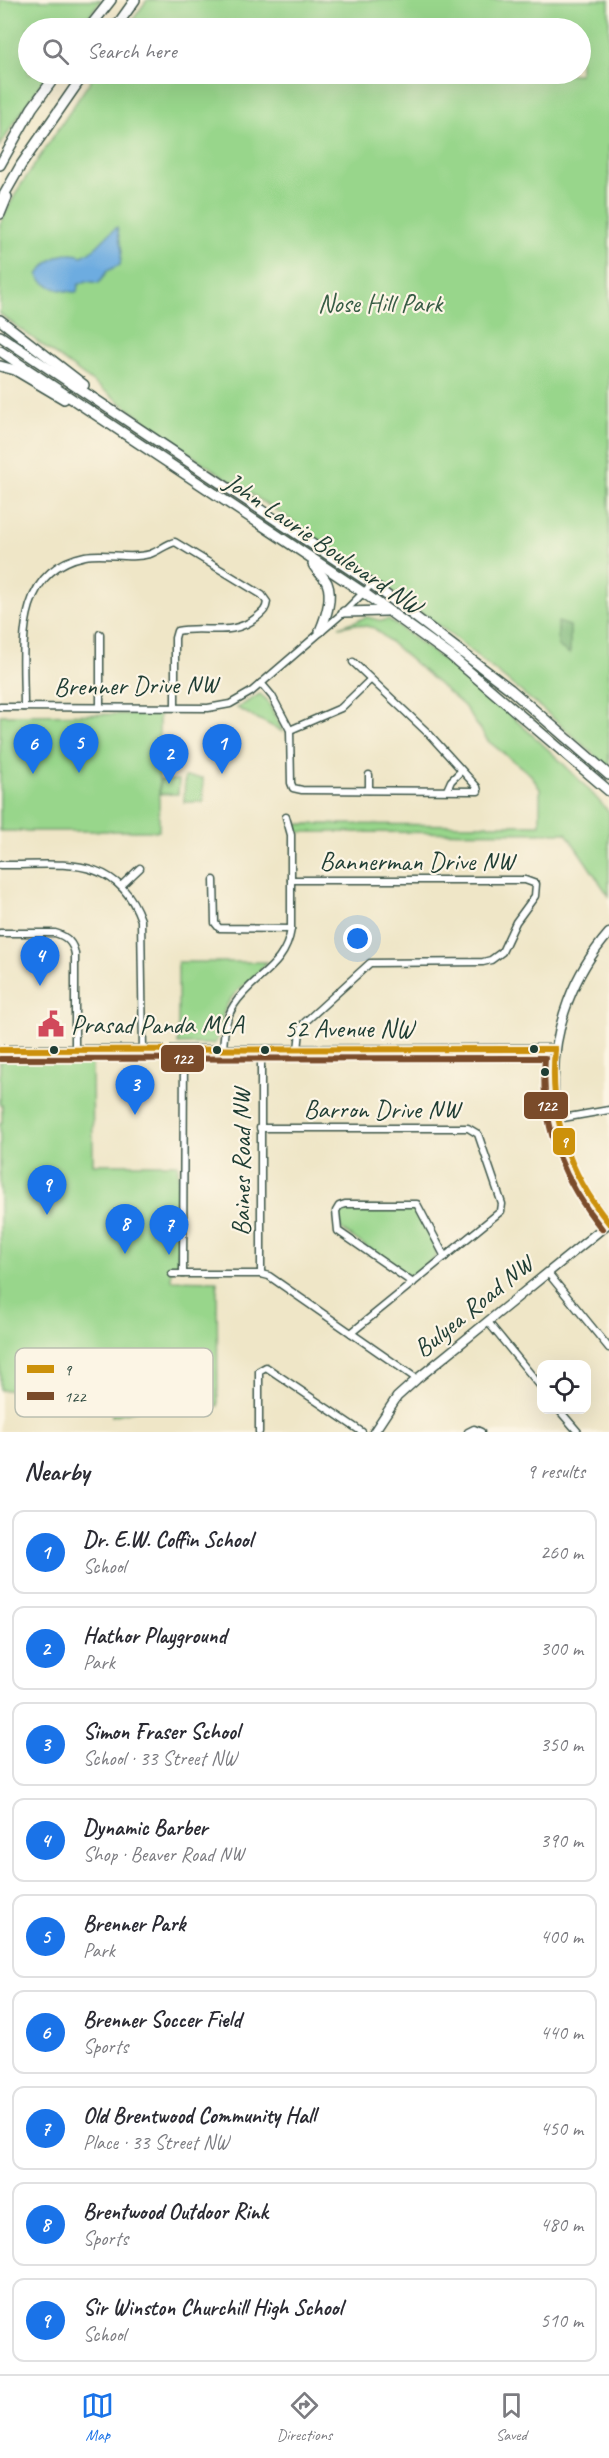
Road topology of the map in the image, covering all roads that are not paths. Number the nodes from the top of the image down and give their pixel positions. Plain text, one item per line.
1 (111, 0) edge
2 (135, 0) edge
3 (97, 18) edge
4 (122, 18) edge
5 (50, 84) edge
6 (77, 84) edge
7 (0, 165) edge
8 (11, 183) junction
9 (0, 202) edge
10 (0, 214) edge
11 (0, 320) edge
12 (0, 336) edge
13 (0, 351) edge
14 (0, 366) edge
15 (86, 409) junction
16 (124, 416) junction
17 (311, 559) junction
18 (372, 584) junction
19 (364, 593) junction
20 (389, 611) junction
21 (344, 612) junction
22 (320, 631) junction
23 (100, 634) dead end
24 (353, 662) dead end
25 (370, 680) junction
26 (261, 683) junction
27 (0, 707) edge
28 (24, 707) junction
29 (100, 707) junction
30 (175, 707) junction
31 (290, 730) junction
32 (574, 760) junction
33 (461, 771) junction
34 (369, 775) dead end
35 (609, 775) edge
36 (369, 790) junction
37 (447, 790) junction
38 (609, 791) edge
39 (609, 800) edge
40 (286, 817) dead end
41 (0, 865) edge
42 (140, 868) dead end
43 (214, 880) dead end
44 (291, 880) junction
45 (122, 885) junction
46 (291, 929) junction
47 (0, 933) edge
48 (609, 933) edge
49 (184, 1049) junction
50 (223, 1049) junction
51 (555, 1049) junction
52 (0, 1050) edge
53 (75, 1050) junction
54 (143, 1050) junction
55 (261, 1050) junction
56 (298, 1050) junction
57 (609, 1110) edge
58 (557, 1119) junction
59 (260, 1128) junction
60 (609, 1223) edge
61 (445, 1257) junction
62 (548, 1273) junction
63 (172, 1274) dead end
64 (183, 1274) junction
65 (261, 1274) junction
66 (413, 1283) junction
67 (488, 1322) junction
68 (351, 1333) junction
69 (609, 1348) edge
70 (417, 1379) junction
71 (537, 1382) edge
72 (562, 1414) edge
73 (259, 1432) edge
74 (362, 1432) edge
75 (374, 1432) edge
76 (468, 1432) edge
77 (481, 1432) edge
78 (578, 1432) edge

1 - 3 main road
2 - 4 main road
5 - 7 main road
6 - 8 main road
8 - 9 main road
8 - 10 main road
11 - 16 main road
12 - 16 main road, John Laurie Boulevard NW
13 - 15 main road, John Laurie Boulevard NW
14 - 15 main road
15 - 17 main road, John Laurie Boulevard NW
16 - 18 main road, John Laurie Boulevard NW
17 - 19 main road, John Laurie Boulevard NW
17 - 22 main road
18 - 19 street, Brenner Drive NW
18 - 35 main road, John Laurie Boulevard NW
19 - 20 main road, John Laurie Boulevard NW
19 - 21 street, Brenner Drive NW
20 - 21 main road
20 - 32 main road, John Laurie Boulevard NW
21 - 22 street, Brenner Drive NW
22 - 26 street, Brenner Drive NW
23 - 29 street
24 - 25 street
25 - 31 street
25 - 33 street
26 - 30 street, Brenner Drive NW
26 - 31 street
27 - 28 street, Brenner Drive NW
28 - 29 street, Brenner Drive NW
28 - 30 street
29 - 30 street, Brenner Drive NW
31 - 36 street
32 - 38 main road, John Laurie Boulevard NW
32 - 39 main road
33 - 37 street
33 - 37 street
34 - 36 street
36 - 37 street
40 - 44 street
41 - 45 street
42 - 45 street
43 - 46 street
44 - 46 street
44 - 56 street, Bannerman Drive NW
45 - 54 street
46 - 50 street
47 - 53 street
48 - 51 street
49 - 50 street, 52 Avenue NW
49 - 54 street, 52 Avenue NW
49 - 64 street
50 - 55 street, 52 Avenue NW
51 - 56 street, 52 Avenue NW
51 - 58 street
52 - 53 street, 52 Avenue NW
53 - 54 street, 52 Avenue NW
55 - 56 street, 52 Avenue NW
55 - 59 street, Baines Road NW
57 - 58 street
58 - 60 street
59 - 61 street, Barron Drive NW
59 - 65 street, Baines Road NW
60 - 62 street, Bulyea Road NW
61 - 66 street, Barron Drive NW
61 - 66 street
62 - 67 street, Bulyea Road NW
62 - 69 street
63 - 64 street
64 - 65 street
65 - 68 street
66 - 68 street, Barron Drive NW
67 - 70 street, Bulyea Road NW
67 - 71 street
68 - 70 street
70 - 75 street, Bulyea Road NW
72 - 78 street
73 - 74 street
76 - 77 street

